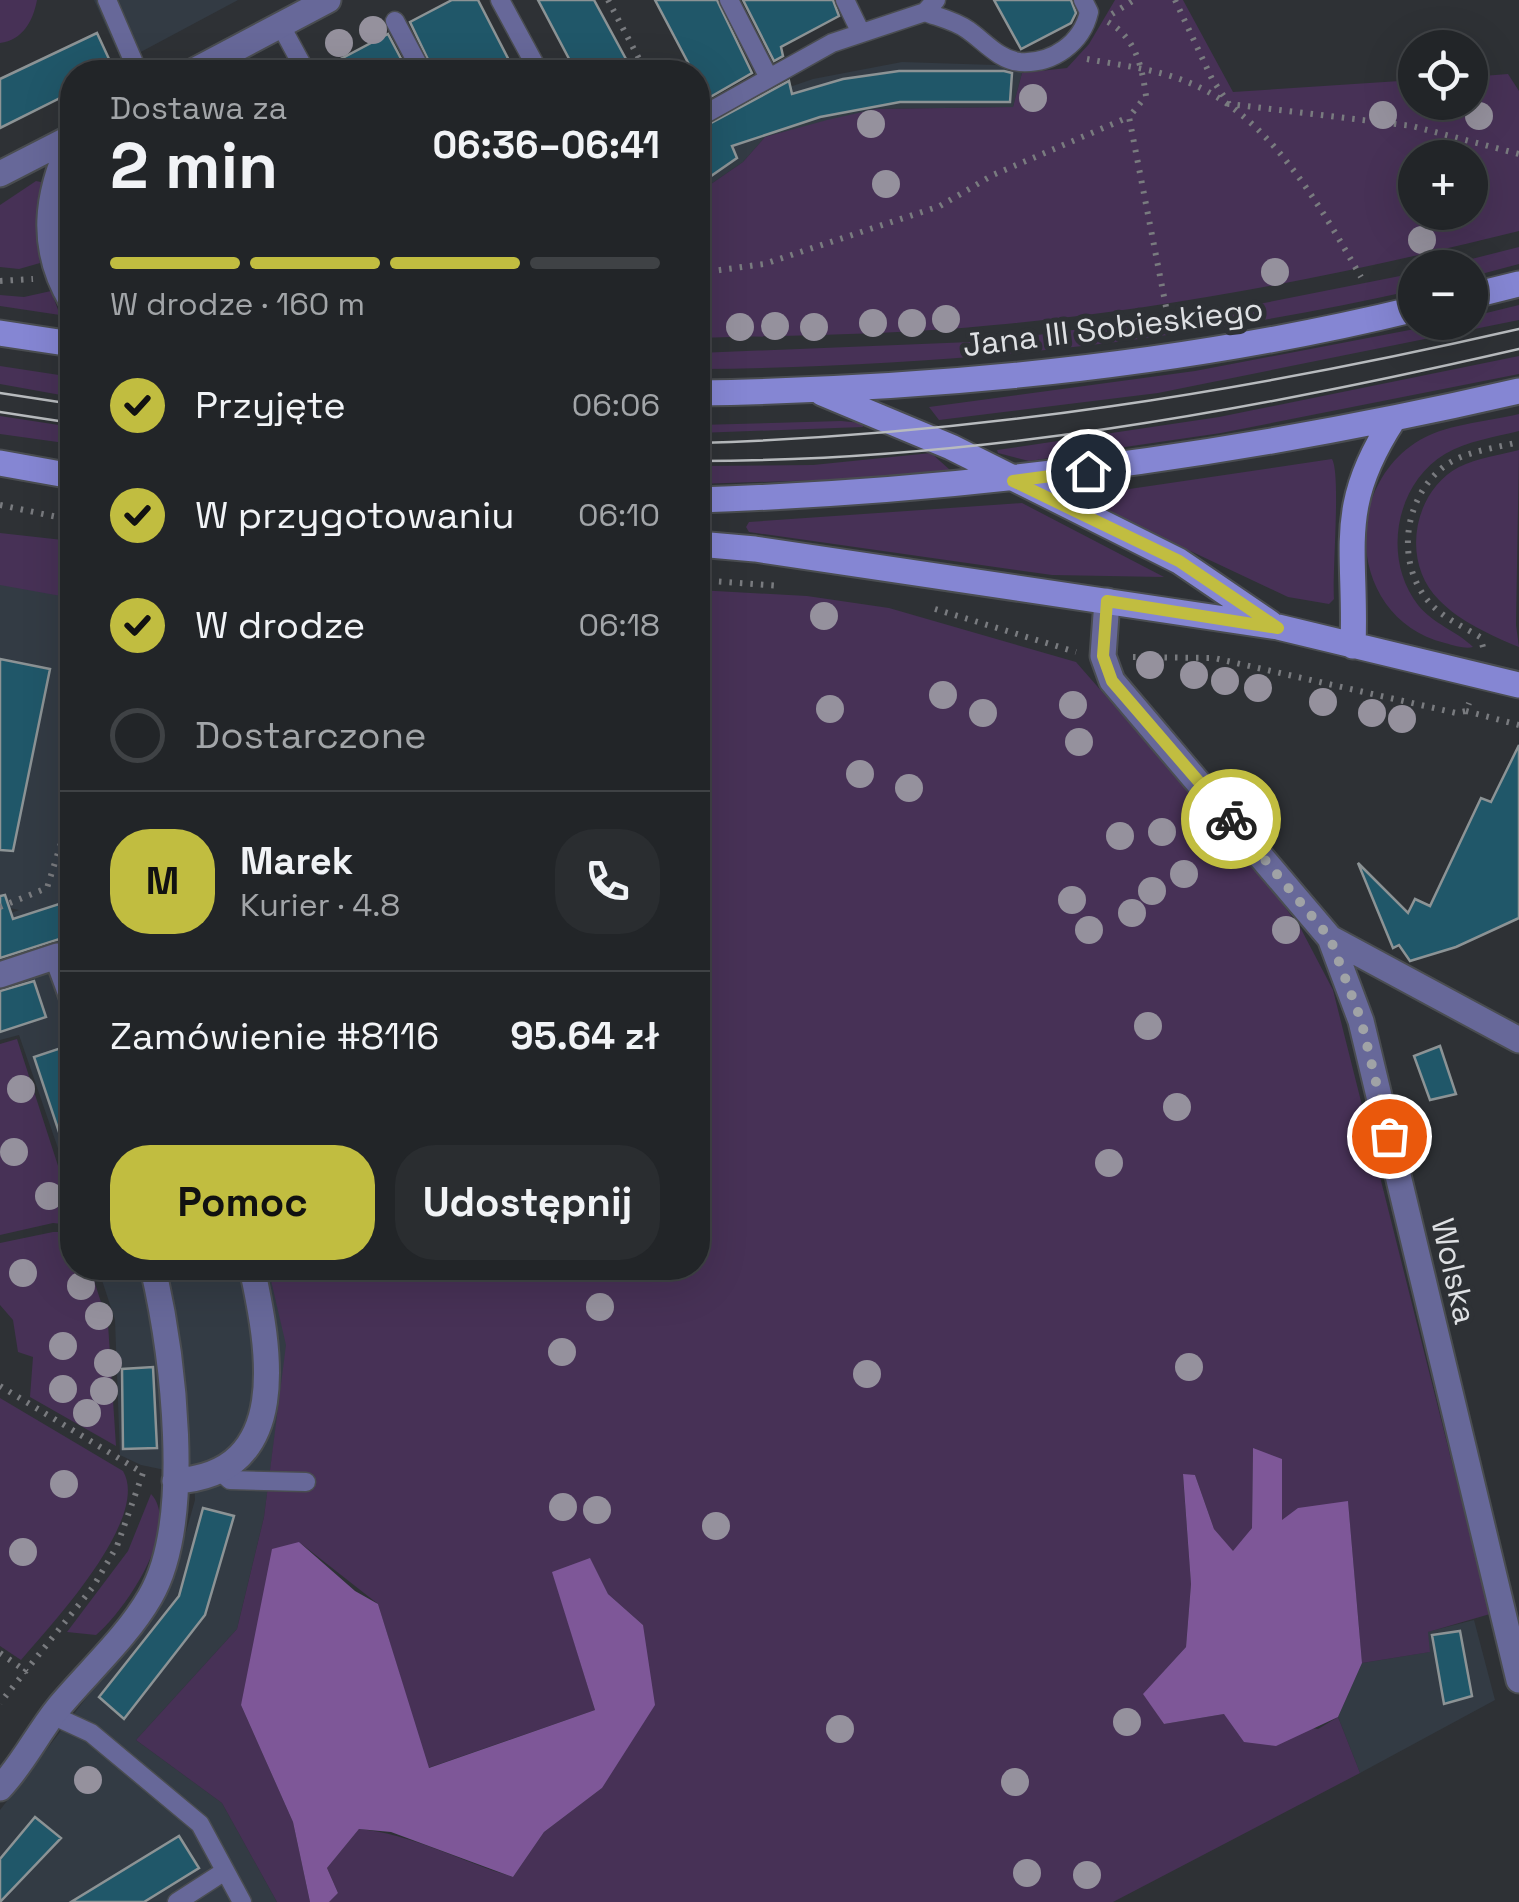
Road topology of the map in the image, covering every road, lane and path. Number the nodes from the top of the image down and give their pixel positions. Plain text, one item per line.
1 (107, 0) edge
2 (328, 0) edge
3 (500, 0) edge
4 (608, 0) edge
5 (729, 0) edge
6 (845, 0) edge
7 (1083, 0) edge
8 (1134, 0) edge
9 (1175, 0) edge
10 (930, 6) edge
11 (395, 21) dead end
12 (280, 26) junction
13 (861, 33) junction
14 (1066, 48) junction
15 (133, 60) edge
16 (219, 60) edge
17 (299, 60) edge
18 (416, 60) edge
19 (533, 60) edge
20 (640, 60) edge
21 (1142, 70) junction
22 (769, 78) junction
23 (1229, 104) junction
24 (710, 111) edge
25 (1129, 117) junction
26 (60, 144) edge
27 (1519, 154) edge
28 (60, 164) edge
29 (0, 174) edge
30 (710, 271) edge
31 (44, 276) dead end
32 (1361, 277) dead end
33 (60, 279) edge
34 (0, 280) edge
35 (1519, 284) edge
36 (1488, 292) edge
37 (1166, 312) dead end
38 (1398, 313) edge
39 (0, 333) edge
40 (60, 342) edge
41 (818, 391) junction
42 (1519, 391) edge
43 (710, 393) edge
44 (1393, 420) junction
45 (1519, 442) edge
46 (0, 463) edge
47 (60, 474) edge
48 (1013, 481) junction
49 (710, 499) edge
50 (0, 505) edge
51 (60, 518) edge
52 (710, 546) edge
53 (710, 581) edge
54 (795, 587) dead end
55 (1107, 601) junction
56 (919, 606) dead end
57 (1278, 628) junction
58 (1354, 646) junction
59 (1482, 652) dead end
60 (1084, 654) dead end
61 (1122, 657) dead end
62 (1519, 685) edge
63 (1470, 700) dead end
64 (1466, 710) junction
65 (1519, 725) edge
66 (60, 846) edge
67 (0, 907) edge
68 (1330, 938) junction
69 (60, 964) edge
70 (0, 976) edge
71 (1519, 1040) edge
72 (156, 1280) edge
73 (254, 1280) edge
74 (0, 1386) edge
75 (220, 1471) junction
76 (175, 1481) junction
77 (306, 1482) dead end
78 (0, 1653) edge
79 (26, 1672) junction
80 (1519, 1680) edge
81 (0, 1703) edge
82 (52, 1716) junction
83 (0, 1788) edge
84 (225, 1871) junction
85 (177, 1902) edge
86 (242, 1902) edge

1 - 15 lane
2 - 12 street
3 - 19 lane
4 - 20 path
5 - 22 lane
6 - 13 lane
7 - 14 lane
8 - 21 path
9 - 23 path
10 - 13 lane
10 - 14 lane
11 - 18 lane
12 - 16 street
12 - 17 lane
13 - 22 lane
14 - 21 path
21 - 23 path
21 - 25 path
22 - 24 lane
23 - 27 path
23 - 32 path
25 - 30 path
25 - 37 path
26 - 29 street
28 - 33 street
31 - 34 path
35 - 36 main road
38 - 41 main road, Jana III Sobieskiego
39 - 40 main road
41 - 43 main road, Jana III Sobieskiego
41 - 48 main road
42 - 44 main road
44 - 48 main road
44 - 58 main road
45 - 59 path
46 - 47 main road
48 - 49 main road
48 - 57 main road
50 - 51 path
52 - 55 main road
53 - 54 path
55 - 57 main road
55 - 68 street, Wolska
56 - 60 path
57 - 58 main road
58 - 62 main road
61 - 64 path
63 - 64 path
64 - 65 path
66 - 67 path
68 - 71 street
68 - 80 street, Wolska
69 - 70 street
72 - 76 street
73 - 75 street
74 - 79 path
75 - 76 street
75 - 77 lane
76 - 82 street
78 - 79 path
79 - 81 path
82 - 83 street
82 - 84 lane
84 - 85 lane
84 - 86 lane

